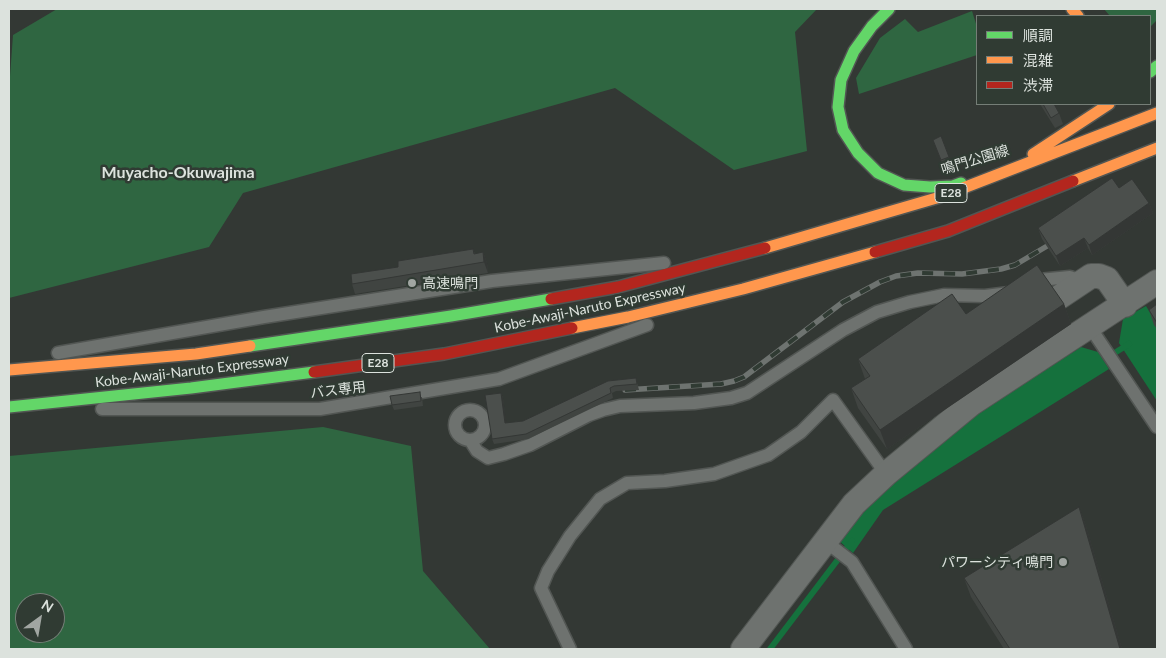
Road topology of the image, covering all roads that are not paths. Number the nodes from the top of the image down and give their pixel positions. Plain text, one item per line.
1 (889, 9) edge
2 (1107, 105) edge
3 (1157, 113) edge
4 (1157, 148) edge
5 (739, 255) junction
6 (1082, 282) junction
7 (1157, 282) edge
8 (743, 289) junction
9 (1055, 300) edge
10 (1125, 304) junction
11 (1090, 327) junction
12 (9, 362) edge
13 (9, 370) edge
14 (9, 408) edge
15 (1157, 427) edge
16 (470, 440) dead end
17 (886, 474) junction
18 (825, 541) junction
19 (570, 649) edge
20 (743, 649) edge
21 (906, 649) edge

1 - 2 main road, 鳴門公園線
3 - 5 main road, Kobe-Awaji-Naruto Expressway / E28
4 - 8 main road, Kobe-Awaji-Naruto Expressway / E28
5 - 12 lane
5 - 13 main road, Kobe-Awaji-Naruto Expressway / E28
6 - 9 street
6 - 10 street
6 - 16 lane
7 - 10 street
8 - 14 main road, Kobe-Awaji-Naruto Expressway / E28
8 - 14 lane, バス専用
10 - 11 street
11 - 15 lane
11 - 17 street
17 - 18 street
17 - 19 lane
18 - 20 street
18 - 21 lane

